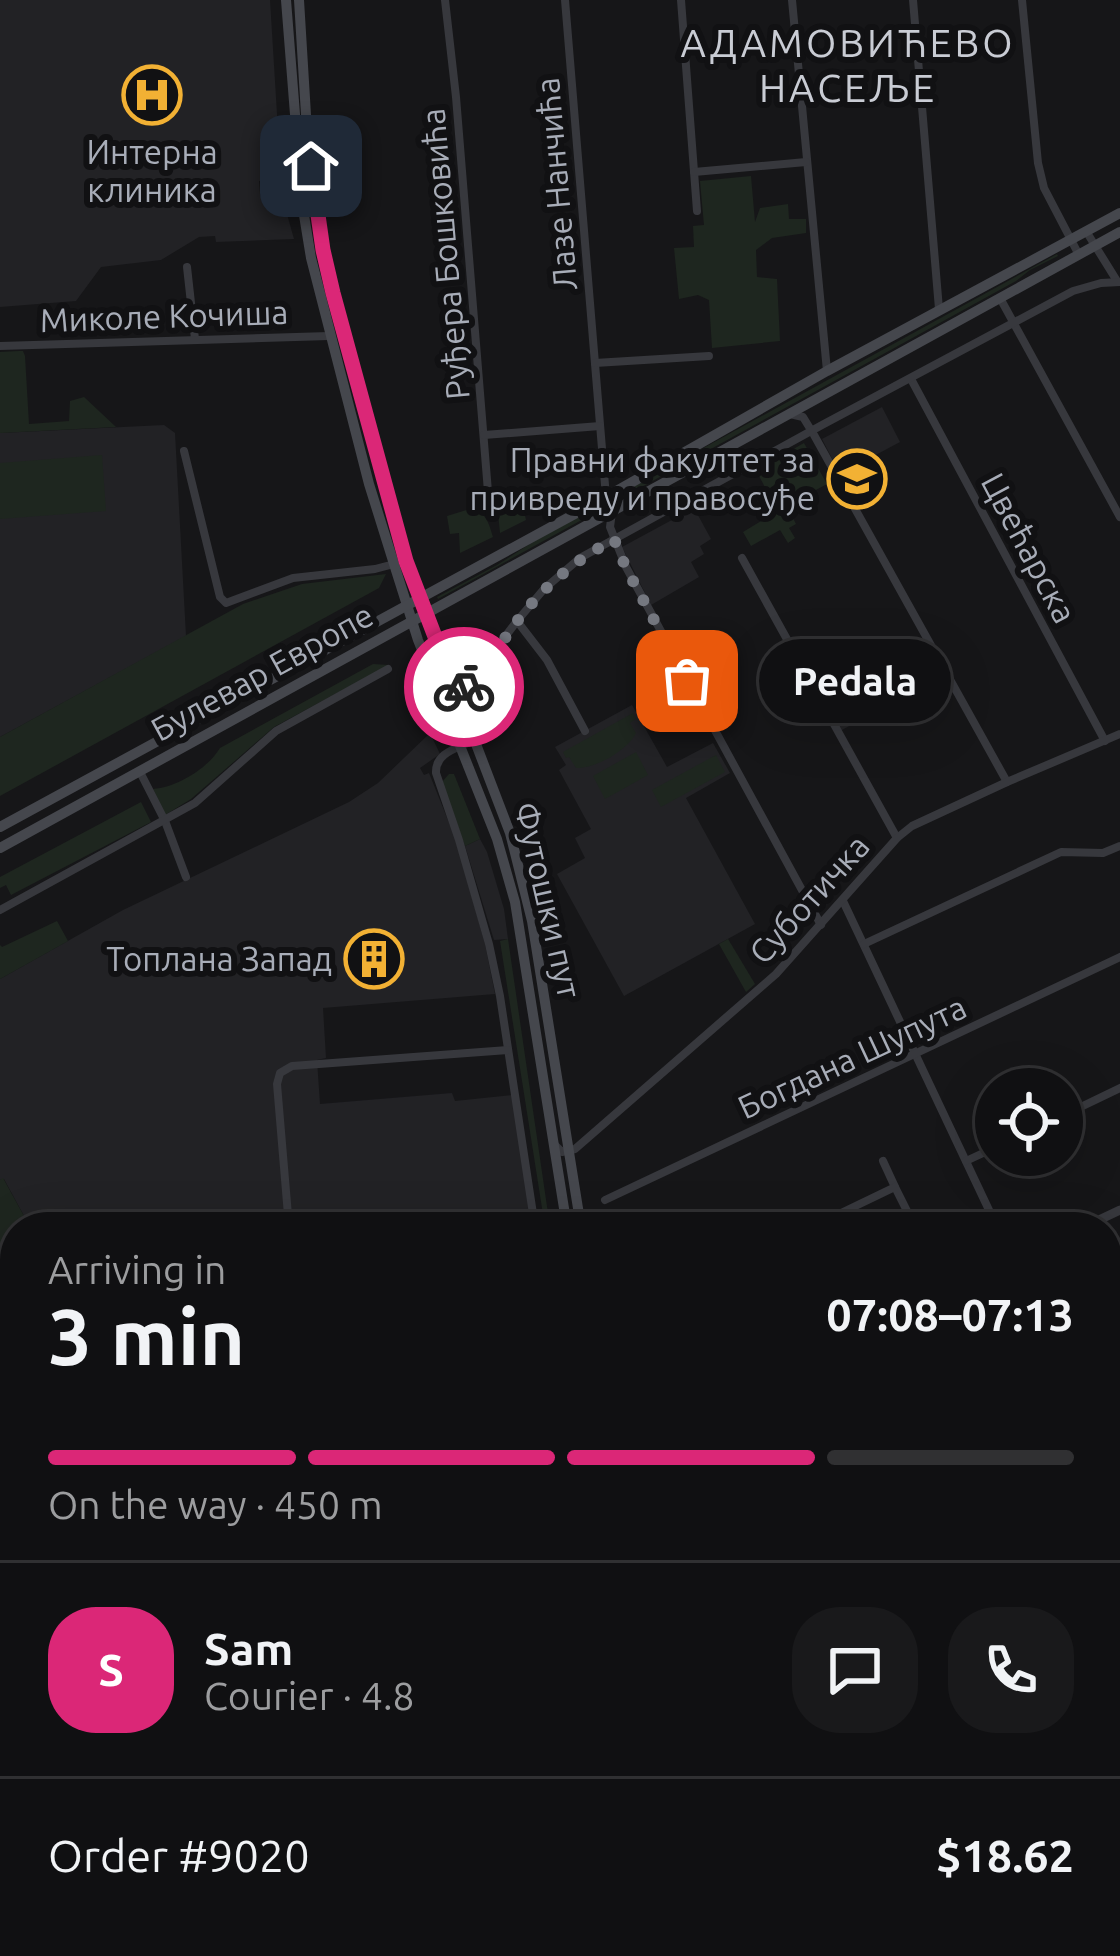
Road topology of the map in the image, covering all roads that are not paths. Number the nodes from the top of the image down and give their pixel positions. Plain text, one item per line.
1 (286, 0) edge
2 (299, 0) edge
3 (445, 0) edge
4 (566, 0) edge
5 (681, 0) edge
6 (792, 0) edge
7 (913, 0) edge
8 (1022, 0) edge
9 (807, 162) junction
10 (694, 172) junction
11 (697, 211) dead end
12 (1120, 213) edge
13 (1086, 232) junction
14 (1120, 232) edge
15 (1071, 240) junction
16 (1095, 246) junction
17 (1079, 255) junction
18 (187, 266) dead end
19 (1119, 283) edge
20 (1000, 298) junction
21 (939, 310) junction
22 (1014, 323) junction
23 (329, 335) junction
24 (195, 339) junction
25 (0, 346) edge
26 (710, 356) dead end
27 (595, 363) junction
28 (827, 371) junction
29 (911, 379) junction
30 (807, 404) junction
31 (788, 415) junction
32 (600, 426) junction
33 (809, 426) junction
34 (484, 436) junction
35 (184, 451) dead end
36 (605, 496) junction
37 (489, 505) dead end
38 (613, 511) junction
39 (1120, 517) edge
40 (590, 524) junction
41 (612, 535) junction
42 (742, 558) dead end
43 (394, 564) junction
44 (420, 598) junction
45 (407, 604) junction
46 (425, 612) junction
47 (412, 620) junction
48 (517, 621) junction
49 (388, 670) dead end
50 (452, 681) junction
51 (470, 683) junction
52 (463, 710) junction
53 (585, 731) dead end
54 (1120, 734) edge
55 (474, 740) junction
56 (1105, 741) junction
57 (462, 747) junction
58 (140, 772) junction
59 (1007, 782) junction
60 (165, 820) junction
61 (0, 827) edge
62 (897, 838) junction
63 (1120, 846) edge
64 (0, 848) edge
65 (186, 877) dead end
66 (843, 901) junction
67 (0, 910) edge
68 (820, 925) junction
69 (864, 944) junction
70 (1120, 957) edge
71 (508, 1050) junction
72 (916, 1054) junction
73 (1120, 1088) edge
74 (1083, 1106) edge
75 (554, 1144) junction
76 (569, 1151) junction
77 (975, 1157) edge
78 (883, 1161) dead end
79 (967, 1161) junction
80 (895, 1187) junction
81 (605, 1201) dead end
82 (288, 1212) edge
83 (533, 1212) edge
84 (565, 1212) edge
85 (579, 1212) edge
86 (843, 1212) edge
87 (908, 1212) edge
88 (990, 1212) edge

1 - 23 main road, Футошки пут
2 - 44 main road, Футошки пут
3 - 34 street, Руђера Бошковића
4 - 27 street, Лазе Нанчића
5 - 10 street
6 - 9 street
7 - 21 street
8 - 15 street
9 - 10 street
9 - 28 street
10 - 11 street
12 - 13 main road, Булевар Европе
13 - 15 main road, Булевар Европе
13 - 16 street
14 - 16 main road, Булевар Европе
15 - 17 street
15 - 21 main road, Булевар Европе
16 - 17 main road, Булевар Европе
16 - 19 street
17 - 20 main road, Булевар Европе
18 - 24 street
19 - 22 street
20 - 22 street
20 - 30 main road, Булевар Европе
21 - 28 main road, Булевар Европе
22 - 29 street
22 - 39 street
23 - 24 street, Миколе Кочиша
23 - 43 main road, Футошки пут
24 - 25 street, Миколе Кочиша
26 - 27 street
27 - 32 street, Лазе Нанчића
28 - 36 main road, Булевар Европе
29 - 33 street
29 - 56 street, Цвећарска
30 - 31 main road, Булевар Европе
30 - 33 street
31 - 33 street
31 - 38 main road, Булевар Европе
32 - 34 street
32 - 36 street, Лазе Нанчића
33 - 41 street
33 - 59 street
34 - 37 street, Руђера Бошковића
35 - 43 street
36 - 44 main road, Булевар Европе
38 - 40 main road, Булевар Европе
38 - 41 street
40 - 41 street
40 - 46 main road, Булевар Европе
41 - 48 street
41 - 68 street
42 - 62 street
43 - 45 main road, Футошки пут
44 - 45 main road, Булевар Европе
44 - 46 main road, Футошки пут
45 - 47 main road, Футошки пут
45 - 61 main road, Булевар Европе
46 - 47 main road, Булевар Европе
46 - 50 main road, Футошки пут
47 - 57 main road, Футошки пут
47 - 58 main road, Булевар Европе
48 - 51 street
48 - 53 street
49 - 60 street
50 - 51 street
50 - 52 main road, Футошки пут
51 - 52 street
52 - 55 main road, Футошки пут
54 - 56 street, Суботичка
55 - 57 street
55 - 76 main road, Футошки пут
56 - 59 street, Суботичка
57 - 71 street
57 - 75 main road, Футошки пут
58 - 60 street
58 - 64 main road, Булевар Европе
59 - 62 street, Суботичка
60 - 65 street
60 - 67 street
62 - 66 street, Суботичка
63 - 69 street
66 - 68 street, Суботичка
66 - 69 street
68 - 76 street, Суботичка
69 - 72 street
70 - 72 street, Богдана Шупута
71 - 82 street
71 - 83 street
72 - 79 street
72 - 81 street, Богдана Шупута
73 - 74 street
75 - 76 street
75 - 84 main road, Футошки пут
76 - 85 main road, Футошки пут
77 - 79 street
78 - 80 street
79 - 88 street
80 - 86 street
80 - 87 street

